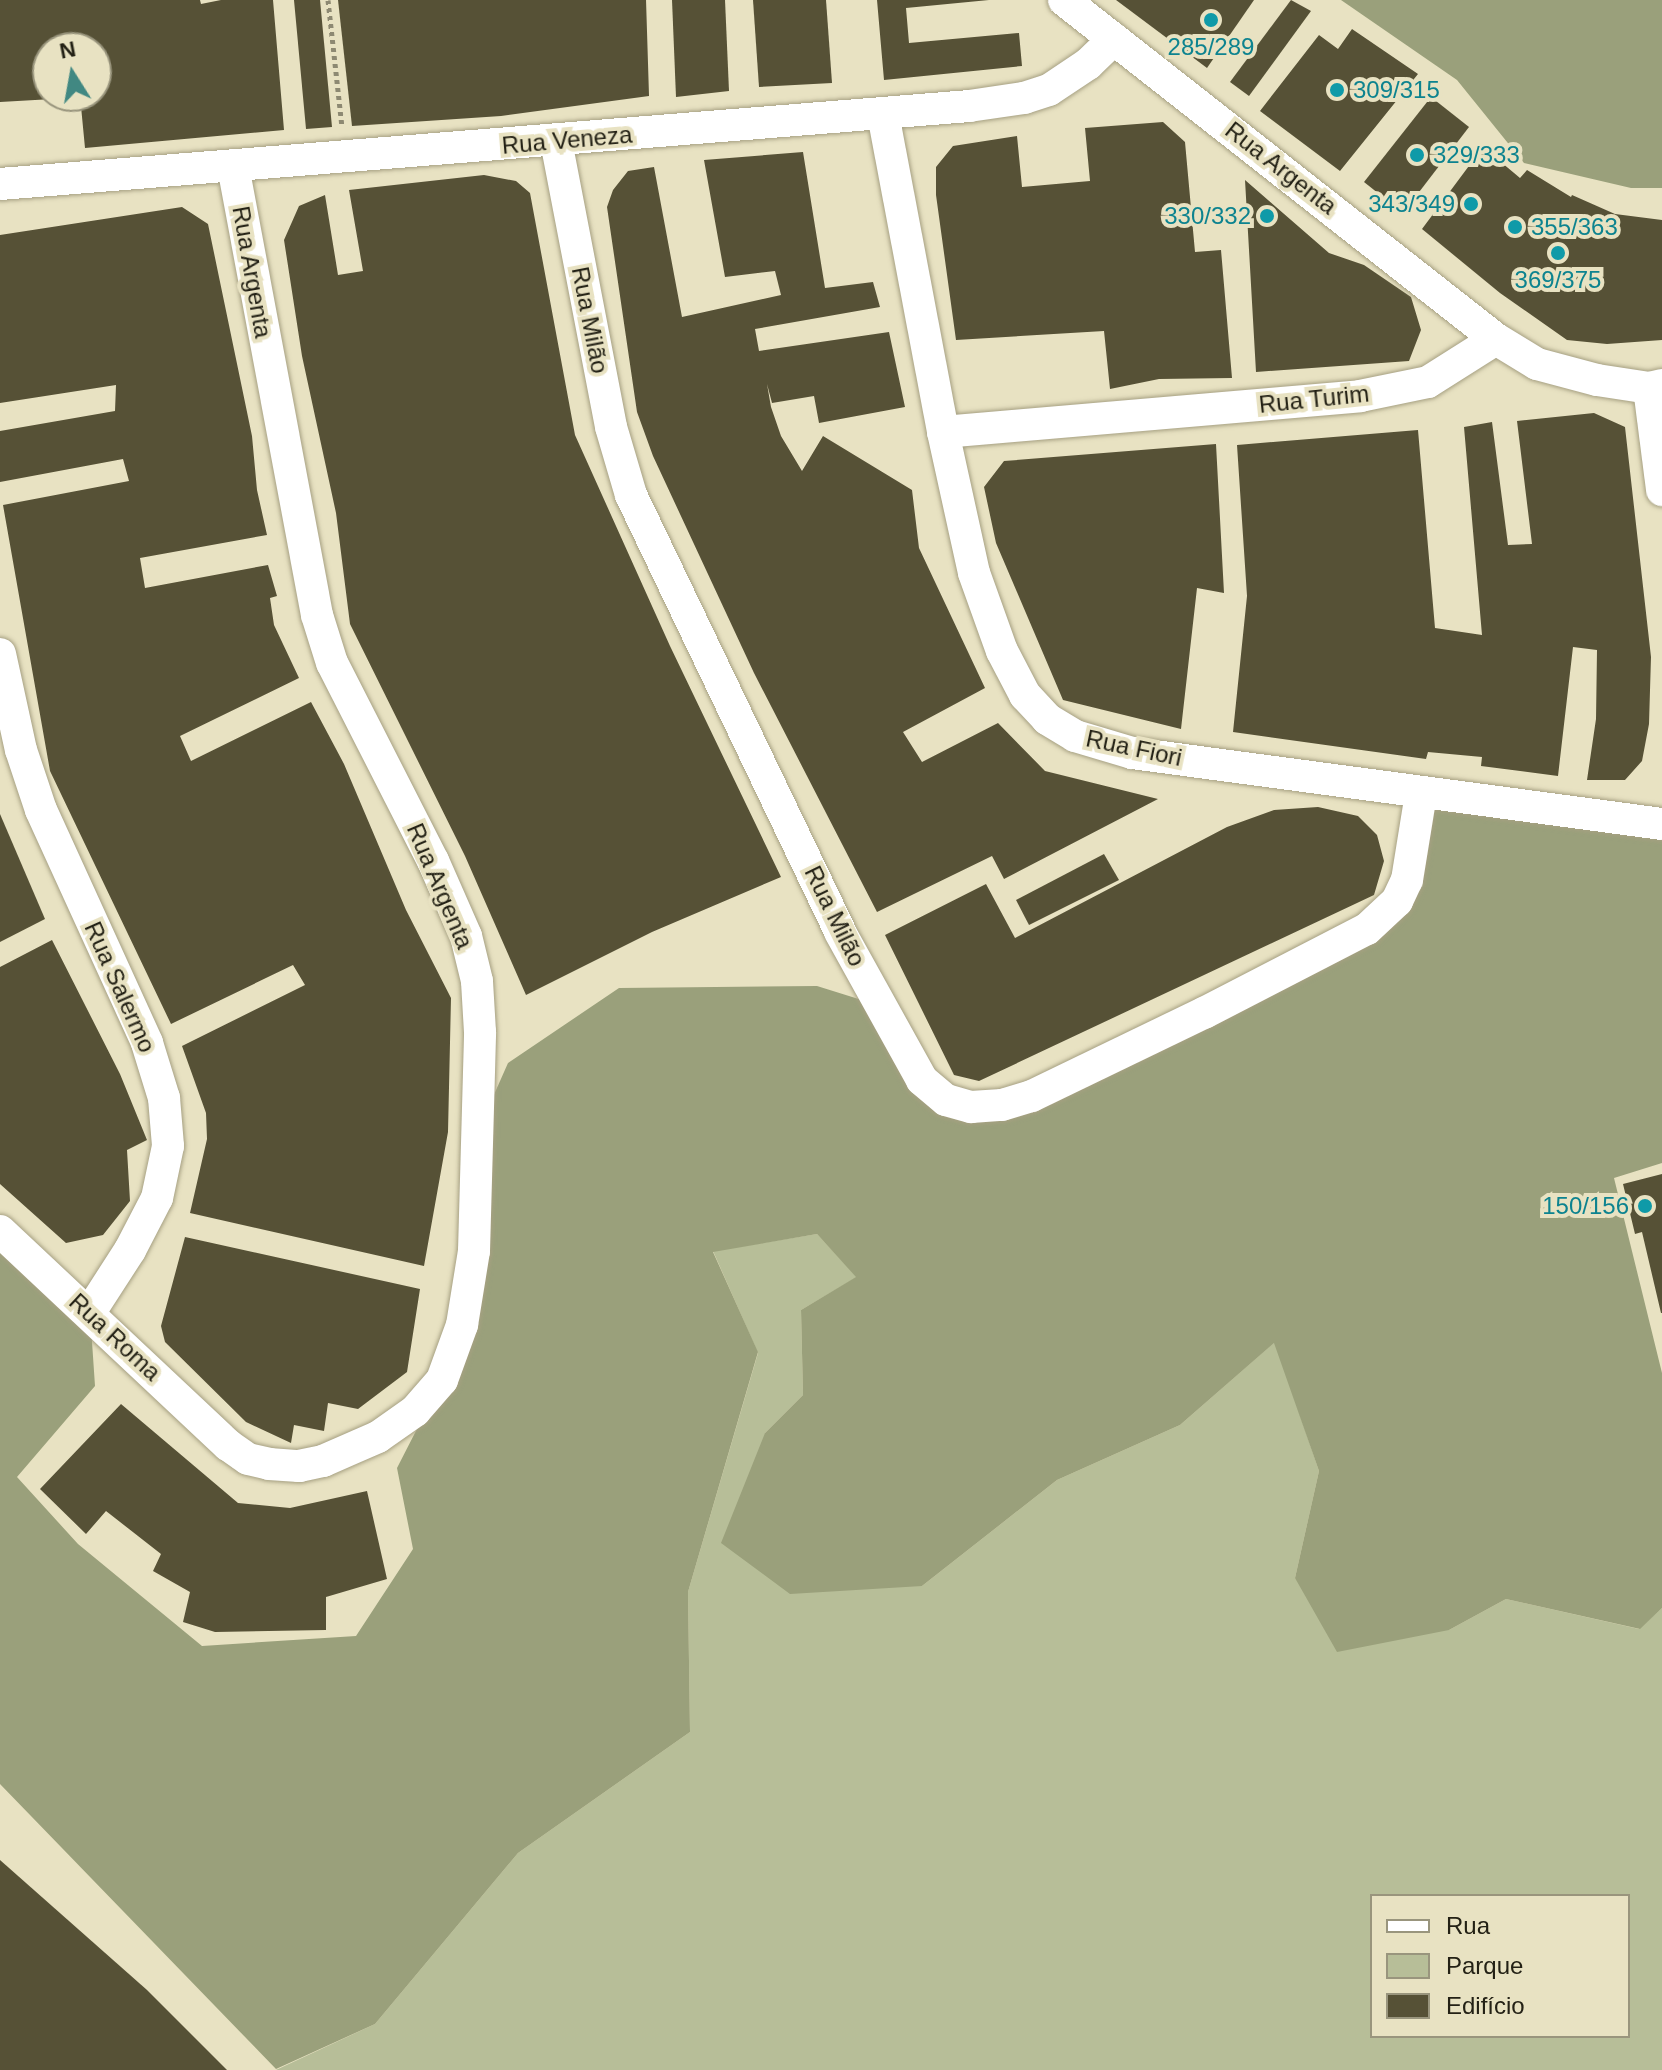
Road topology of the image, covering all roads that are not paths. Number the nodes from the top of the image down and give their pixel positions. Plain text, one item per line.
1 (1064, 0) edge
2 (1114, 39) junction
3 (883, 114) junction
4 (556, 141) junction
5 (233, 168) junction
6 (0, 184) edge
7 (1496, 339) junction
8 (1656, 387) edge
9 (943, 432) junction
10 (1662, 490) edge
11 (0, 654) edge
12 (1421, 794) junction
13 (1662, 824) edge
14 (0, 1231) edge
15 (90, 1312) junction
16 (228, 1445) joint

1 - 2 street, Rua Argenta
2 - 3 street, Rua Veneza
2 - 7 street, Rua Argenta
3 - 4 street, Rua Veneza
3 - 9 street, Rua Fiori
4 - 5 street, Rua Veneza
4 - 12 street, Rua Milão
5 - 6 street, Rua Veneza
5 - 16 street, Rua Argenta
7 - 8 street
7 - 9 street, Rua Turim
8 - 10 street
9 - 12 street, Rua Fiori
11 - 15 street, Rua Salermo
12 - 13 street, Rua Fiori
14 - 15 street, Rua Roma
15 - 16 street, Rua Roma

